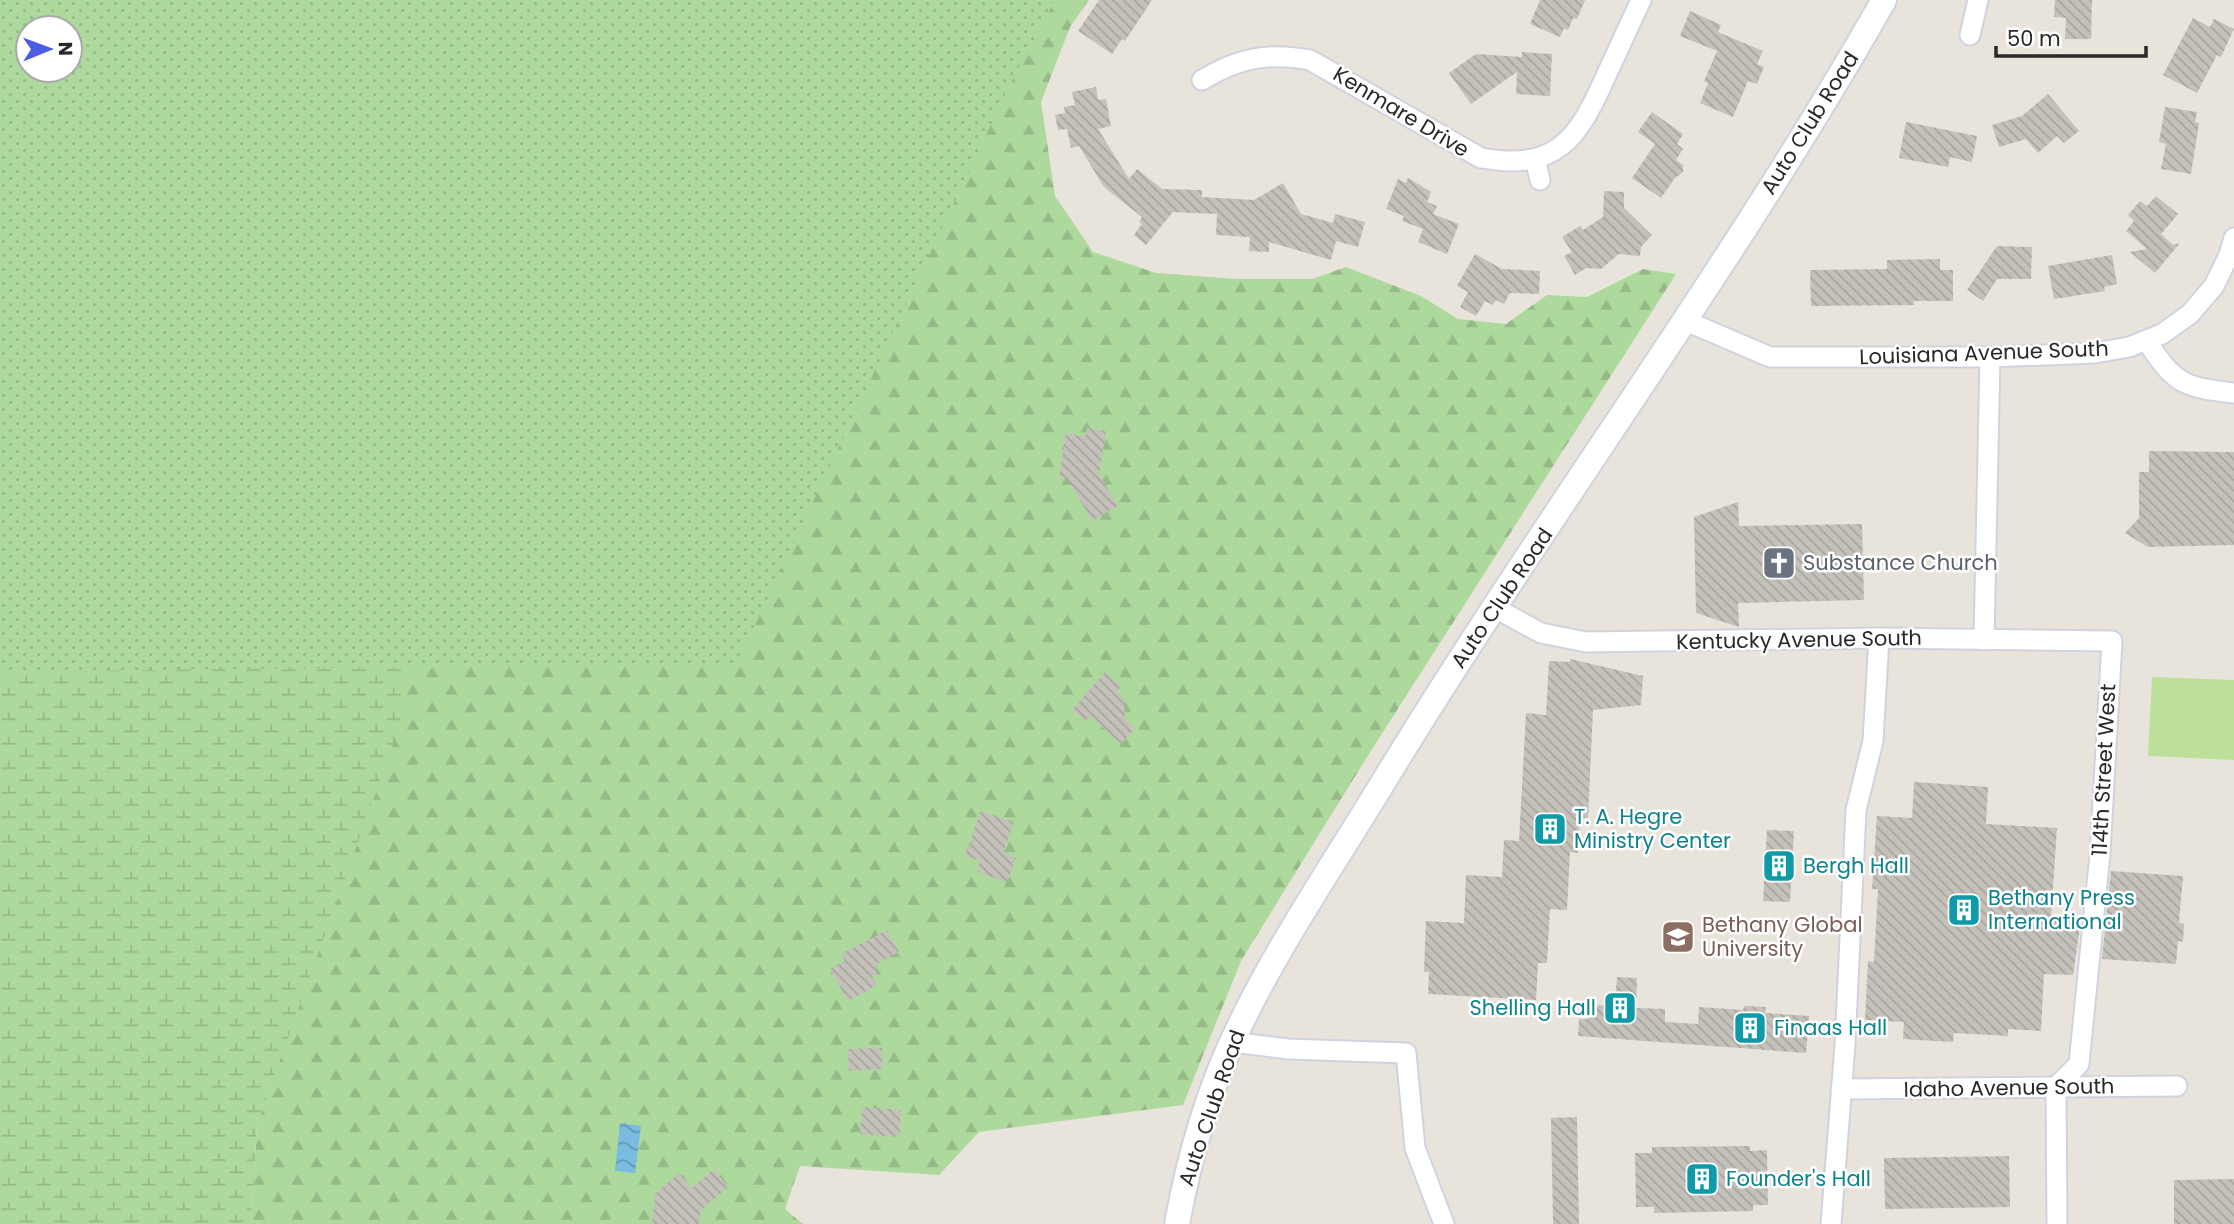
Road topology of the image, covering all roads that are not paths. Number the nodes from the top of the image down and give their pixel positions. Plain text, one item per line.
1 (1641, 0) edge
2 (1884, 0) edge
3 (1978, 0) edge
4 (1970, 36) dead end
5 (1202, 80) dead end
6 (1535, 159) junction
7 (1540, 180) dead end
8 (2234, 238) edge
9 (1686, 321) junction
10 (2146, 340) junction
11 (1990, 357) junction
12 (2234, 393) edge
13 (1495, 608) junction
14 (1879, 638) junction
15 (1984, 640) junction
16 (2112, 641) joint
17 (1233, 1042) junction
18 (2177, 1086) dead end
19 (2056, 1087) junction
20 (1841, 1089) junction
21 (1177, 1224) edge
22 (1444, 1224) edge
23 (1831, 1224) edge
24 (2057, 1224) edge

1 - 6 street, Kenmare Drive
2 - 9 street, Auto Club Road
3 - 4 street
5 - 6 street, Kenmare Drive
6 - 7 street
8 - 10 street, Louisiana Avenue South
9 - 11 street, Louisiana Avenue South
9 - 13 street, Auto Club Road
10 - 11 street, Louisiana Avenue South
10 - 12 street
11 - 15 street
13 - 14 street, Kentucky Avenue South
13 - 17 street, Auto Club Road
14 - 15 street, Kentucky Avenue South
14 - 20 street
15 - 16 street, Kentucky Avenue South
16 - 19 street, 114th Street West
17 - 21 street, Auto Club Road
17 - 22 street
18 - 19 street, Idaho Avenue South
19 - 20 street, Idaho Avenue South
19 - 24 street
20 - 23 street

